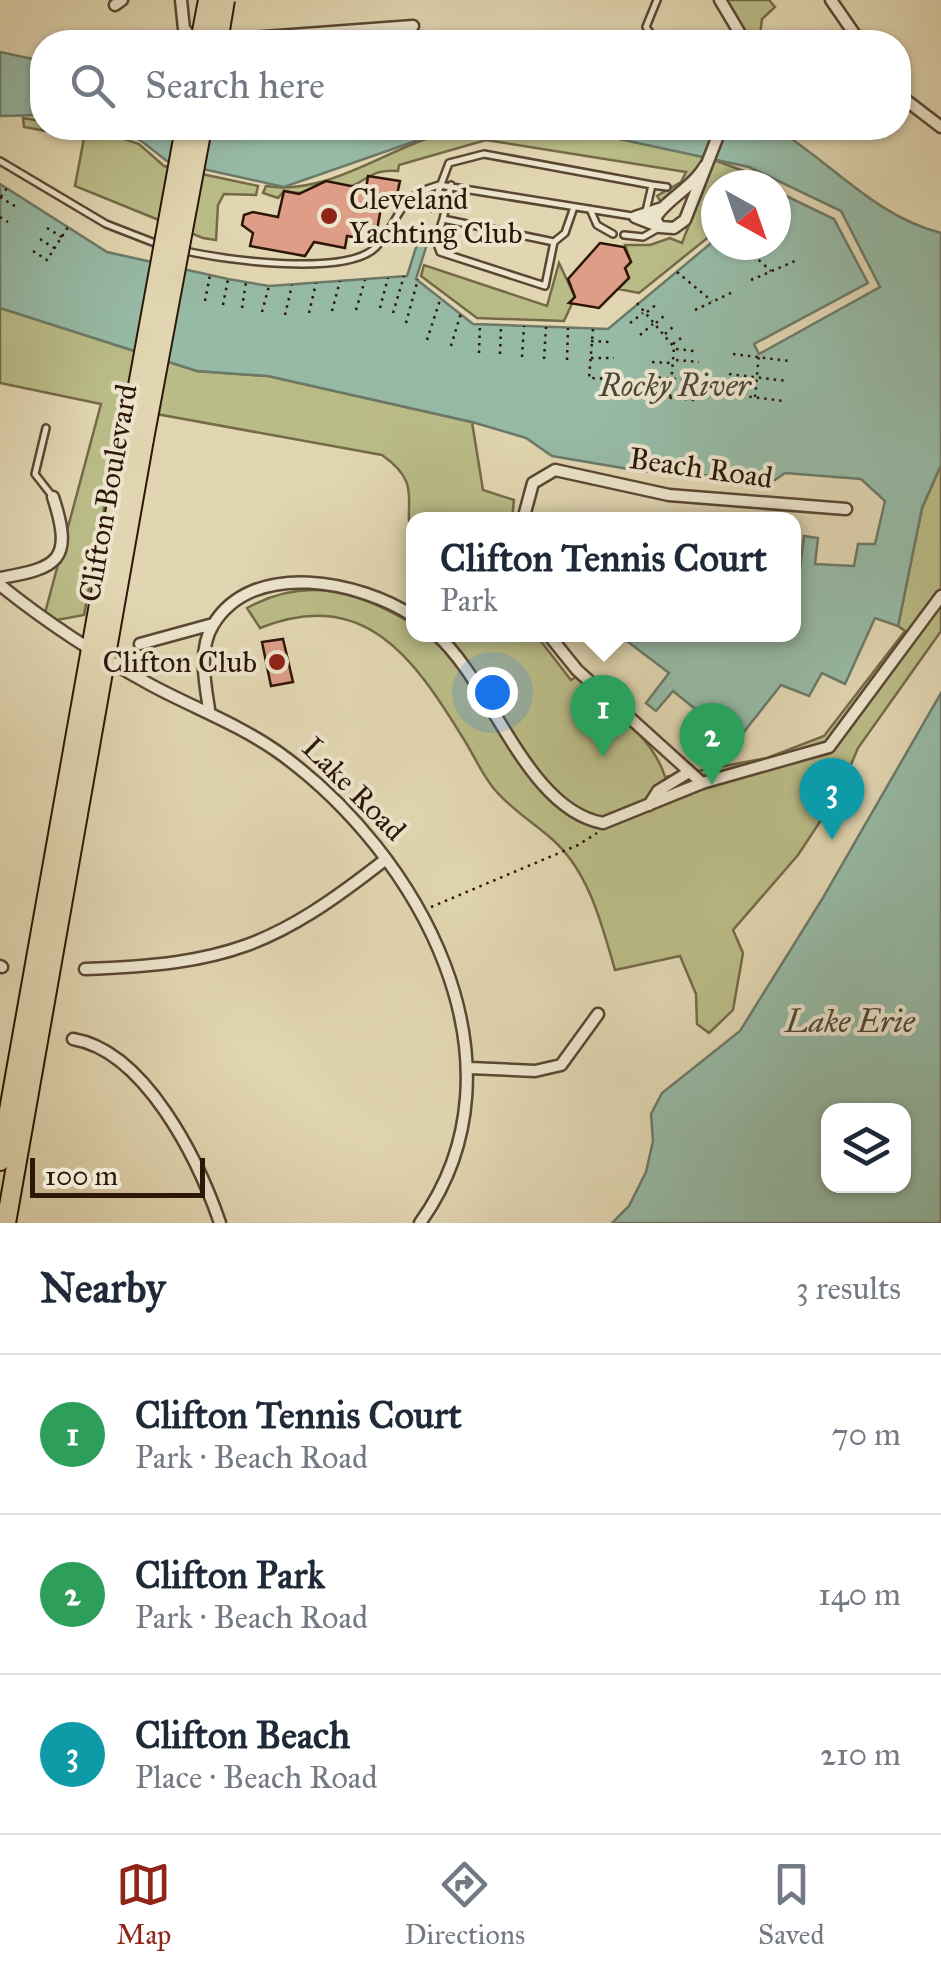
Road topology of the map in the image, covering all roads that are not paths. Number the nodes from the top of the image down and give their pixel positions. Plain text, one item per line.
1 (180, 0) edge
2 (208, 0) edge
3 (225, 0) edge
4 (657, 0) edge
5 (720, 0) edge
6 (831, 0) edge
7 (413, 26) dead end
8 (185, 30) edge
9 (202, 30) edge
10 (220, 30) edge
11 (359, 30) edge
12 (648, 30) edge
13 (738, 30) edge
14 (852, 30) edge
15 (911, 104) edge
16 (941, 128) edge
17 (183, 140) edge
18 (199, 140) edge
19 (716, 140) edge
20 (0, 161) edge
21 (705, 166) junction
22 (439, 185) junction
23 (652, 185) junction
24 (451, 186) junction
25 (667, 187) dead end
26 (574, 207) junction
27 (662, 207) junction
28 (432, 208) dead end
29 (590, 209) junction
30 (641, 215) junction
31 (442, 219) junction
32 (660, 227) junction
33 (614, 234) dead end
34 (624, 236) dead end
35 (554, 242) junction
36 (46, 428) dead end
37 (136, 437) junction
38 (53, 496) joint
39 (846, 509) dead end
40 (524, 512) edge
41 (0, 582) edge
42 (941, 596) edge
43 (406, 613) edge
44 (213, 624) junction
45 (443, 642) edge
46 (554, 642) edge
47 (140, 644) dead end
48 (100, 652) junction
49 (209, 710) junction
50 (689, 772) junction
51 (702, 783) junction
52 (648, 806) junction
53 (386, 860) junction
54 (85, 970) dead end
55 (598, 1014) dead end
56 (72, 1039) dead end
57 (470, 1068) junction
58 (0, 1162) edge
59 (6, 1223) edge
60 (220, 1223) edge
61 (420, 1223) edge

1 - 8 street
2 - 9 main road, bridge
3 - 10 main road, bridge
4 - 12 lane
5 - 13 street
6 - 14 street
7 - 11 street
15 - 16 street
17 - 37 main road, Clifton Boulevard, bridge
18 - 37 main road, Clifton Boulevard, bridge
19 - 21 street
20 - 22 lane
21 - 27 street
21 - 32 street
22 - 23 lane
22 - 24 lane
22 - 28 lane
23 - 25 lane
23 - 30 lane
24 - 26 lane
24 - 31 lane
26 - 29 lane
26 - 35 lane
27 - 30 street
27 - 32 street
29 - 30 lane
29 - 33 lane
30 - 32 street
31 - 35 lane
31 - 35 lane
32 - 34 lane
36 - 38 lane
37 - 48 main road, Clifton Boulevard
38 - 41 street
39 - 40 street, Beach Road
41 - 48 street, Lake Road
42 - 51 street
43 - 44 street
44 - 47 street
44 - 49 street
45 - 52 street
46 - 50 street
48 - 49 street, Lake Road
48 - 58 main road, Clifton Boulevard
48 - 59 main road, Clifton Boulevard
49 - 53 street, Lake Road
50 - 51 street
50 - 52 street
51 - 52 street
53 - 54 street
53 - 57 street, Lake Road
55 - 57 street
56 - 60 street
57 - 61 street, Lake Road

